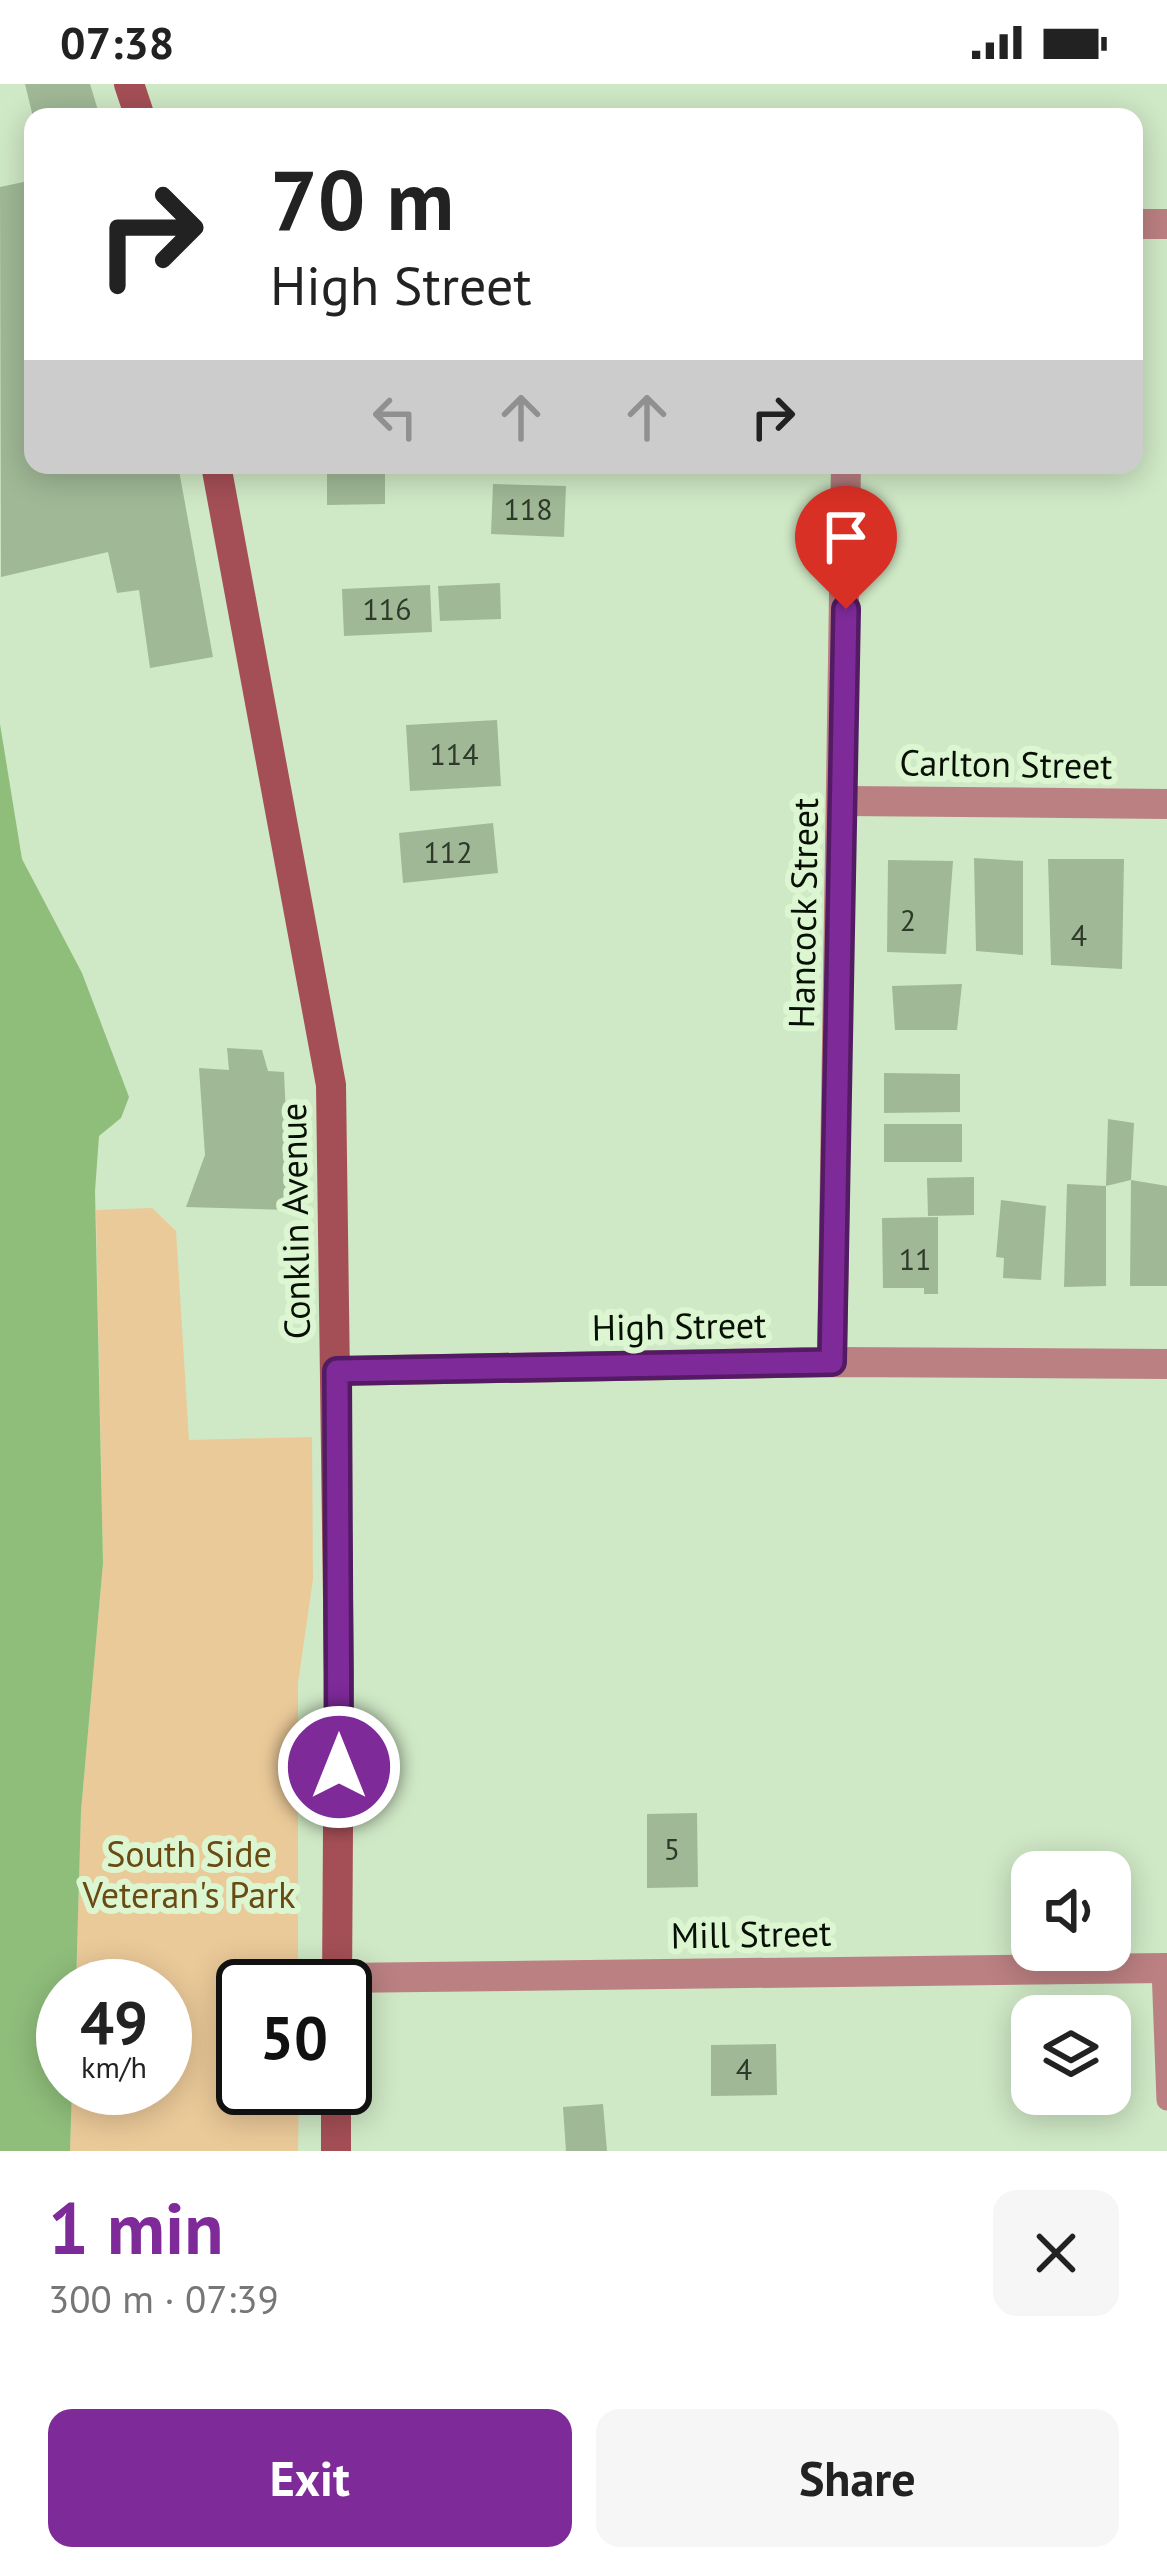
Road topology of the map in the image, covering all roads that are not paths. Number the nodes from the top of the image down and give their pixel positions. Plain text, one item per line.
1 (218, 474) edge
2 (847, 474) edge
3 (844, 801) junction
4 (1167, 804) edge
5 (832, 1362) junction
6 (1167, 1364) edge
7 (337, 1371) junction
8 (337, 1959) edge
9 (1164, 1968) edge
10 (372, 1981) edge
11 (1167, 2100) edge
12 (336, 2115) edge
13 (336, 2151) edge

1 - 7 main road, Conklin Avenue
2 - 3 street, Hancock Street
3 - 4 street, Carlton Street
3 - 5 street, Hancock Street
5 - 6 street, High Street
5 - 7 street, High Street
7 - 8 main road, Conklin Avenue
9 - 10 street, Mill Street
9 - 11 lane
12 - 13 main road

